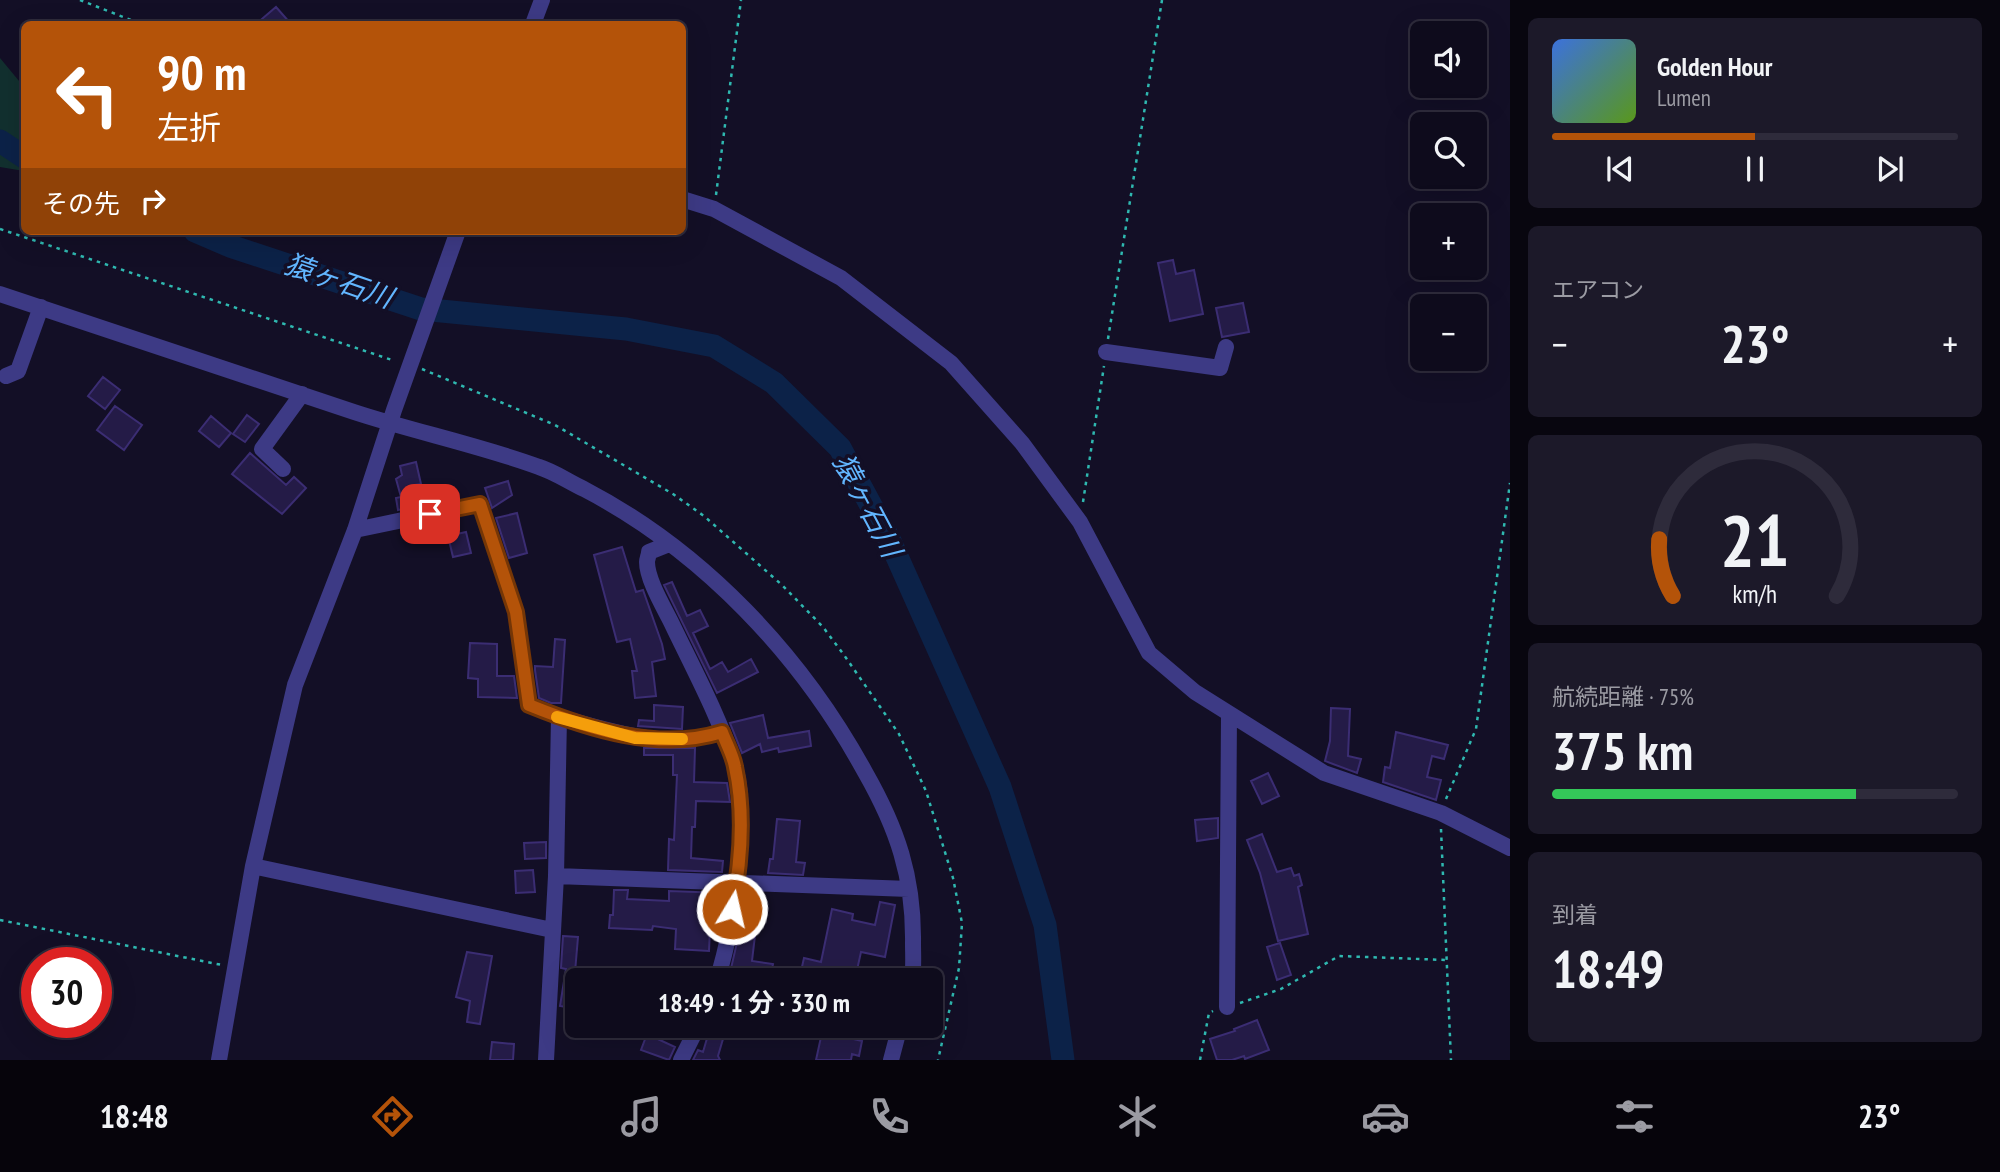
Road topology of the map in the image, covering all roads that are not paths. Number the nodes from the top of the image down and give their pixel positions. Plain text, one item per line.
1 (542, 0) edge
2 (534, 21) edge
3 (686, 201) edge
4 (457, 235) edge
5 (0, 294) edge
6 (41, 307) junction
7 (1226, 346) dead end
8 (1107, 352) road end
9 (6, 376) dead end
10 (302, 394) junction
11 (393, 417) junction
12 (283, 469) dead end
13 (355, 530) junction
14 (669, 544) junction
15 (1230, 714) junction
16 (559, 717) junction
17 (722, 732) junction
18 (1510, 848) edge
19 (253, 866) junction
20 (556, 876) junction
21 (737, 882) junction
22 (909, 889) junction
23 (552, 930) junction
24 (719, 968) edge
25 (912, 968) edge
26 (1227, 1007) road end
27 (692, 1038) edge
28 (897, 1038) edge
29 (219, 1060) edge
30 (546, 1060) edge
31 (681, 1060) edge
32 (891, 1060) edge

1 - 2 street
3 - 15 street
4 - 11 street
5 - 6 street
6 - 9 street
6 - 10 street
7 - 8 street
10 - 11 street
10 - 12 street
11 - 13 street
11 - 14 street
13 - 16 street
13 - 19 street
14 - 17 street
14 - 22 street
15 - 18 street
15 - 26 street
16 - 17 street
16 - 20 street
17 - 21 street
19 - 23 street
19 - 29 street
20 - 21 street
20 - 23 street
21 - 22 street
21 - 24 street
22 - 25 street
23 - 30 street
27 - 31 street
28 - 32 street

